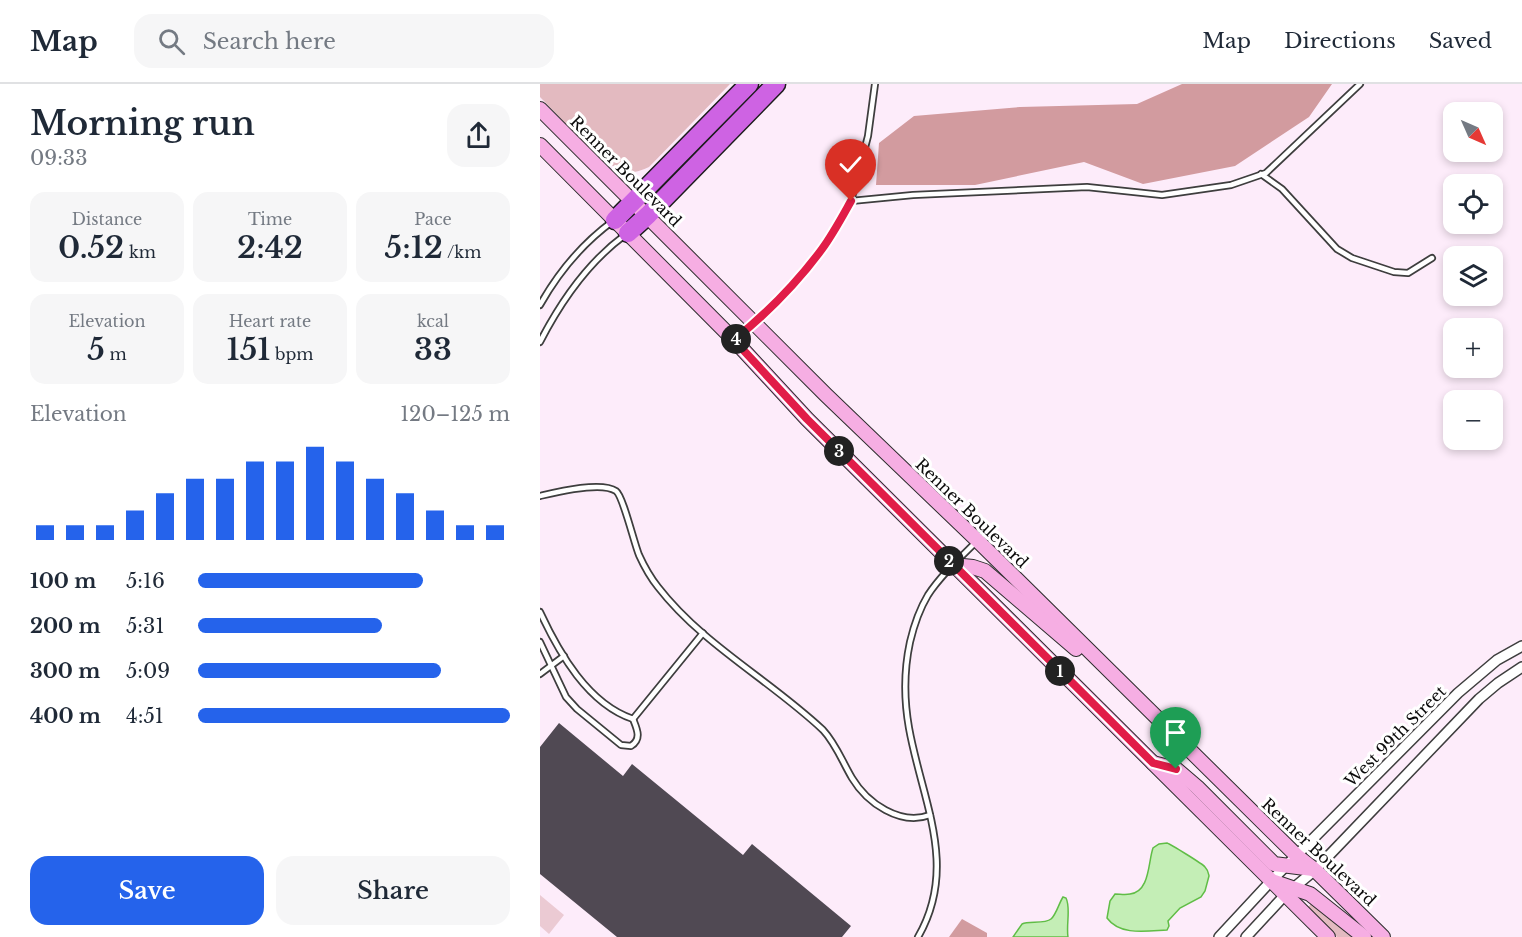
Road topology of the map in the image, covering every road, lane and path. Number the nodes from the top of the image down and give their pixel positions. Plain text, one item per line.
1 (749, 84) edge
2 (776, 84) edge
3 (875, 84) edge
4 (1360, 84) edge
5 (540, 109) edge
6 (540, 146) edge
7 (1261, 174) junction
8 (851, 201) junction
9 (633, 202) junction
10 (648, 215) junction
11 (615, 220) junction
12 (628, 233) junction
13 (1432, 258) dead end
14 (540, 305) edge
15 (755, 323) junction
16 (734, 340) junction
17 (540, 342) edge
18 (540, 496) edge
19 (978, 541) junction
20 (953, 565) junction
21 (540, 612) edge
22 (703, 633) junction
23 (540, 642) edge
24 (1522, 646) edge
25 (564, 656) junction
26 (551, 665) junction
27 (1522, 667) edge
28 (540, 674) edge
29 (1127, 689) junction
30 (633, 719) junction
31 (1153, 763) junction
32 (930, 815) junction
33 (1297, 856) junction
34 (1286, 866) junction
35 (1315, 870) junction
36 (1271, 881) junction
37 (1289, 892) junction
38 (918, 937) edge
39 (1219, 937) edge
40 (1246, 937) edge
41 (1328, 937) edge
42 (1364, 937) edge
43 (1383, 937) edge

1 - 9 highway
2 - 10 highway
3 - 8 lane
4 - 7 lane
5 - 9 main road, Renner Boulevard
6 - 11 main road
7 - 8 lane
7 - 13 lane
8 - 15 lane
9 - 10 main road, Renner Boulevard
9 - 11 highway
10 - 12 highway
10 - 15 main road, Renner Boulevard
11 - 12 main road
11 - 14 lane
12 - 16 main road
12 - 17 lane
15 - 16 lane
15 - 19 main road, Renner Boulevard
16 - 20 main road
18 - 22 lane
19 - 20 lane
19 - 29 main road, Renner Boulevard
20 - 29 main road
20 - 31 main road
20 - 32 lane
21 - 25 lane
22 - 30 lane
22 - 32 lane
23 - 26 lane
24 - 33 street, West 99th Street
25 - 26 lane
25 - 30 lane
26 - 28 lane
26 - 30 lane
27 - 35 street, West 99th Street
29 - 33 main road, Renner Boulevard
31 - 34 main road
31 - 36 main road
32 - 38 lane
33 - 34 street, West 99th Street
33 - 35 main road, Renner Boulevard
34 - 35 main road
34 - 36 street, West 99th Street
35 - 37 street, West 99th Street
35 - 43 main road, Renner Boulevard
36 - 37 main road
36 - 39 street, West 99th Street
37 - 40 street, West 99th Street
37 - 41 main road
37 - 42 main road

